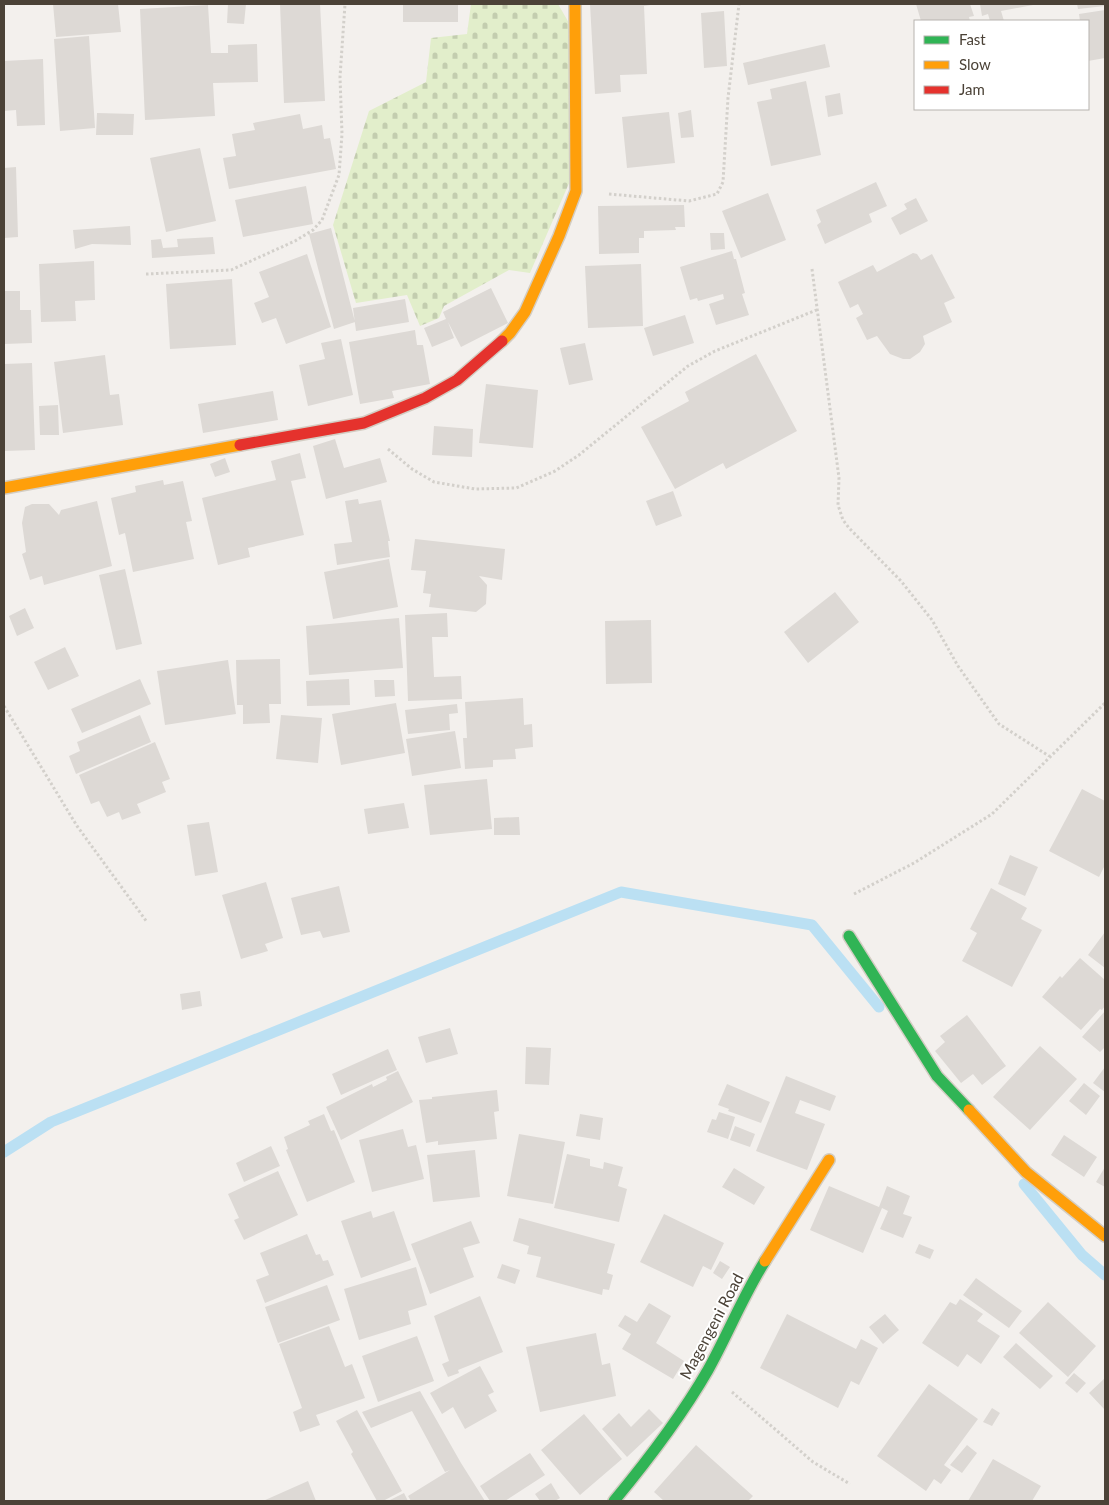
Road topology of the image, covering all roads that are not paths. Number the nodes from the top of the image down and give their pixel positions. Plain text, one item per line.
1 (575, 4) edge
2 (4, 488) edge
3 (849, 936) dead end
4 (829, 1160) dead end
5 (1105, 1236) edge
6 (614, 1501) edge

1 - 2 street
3 - 5 street
4 - 6 street, Magengeni Road

